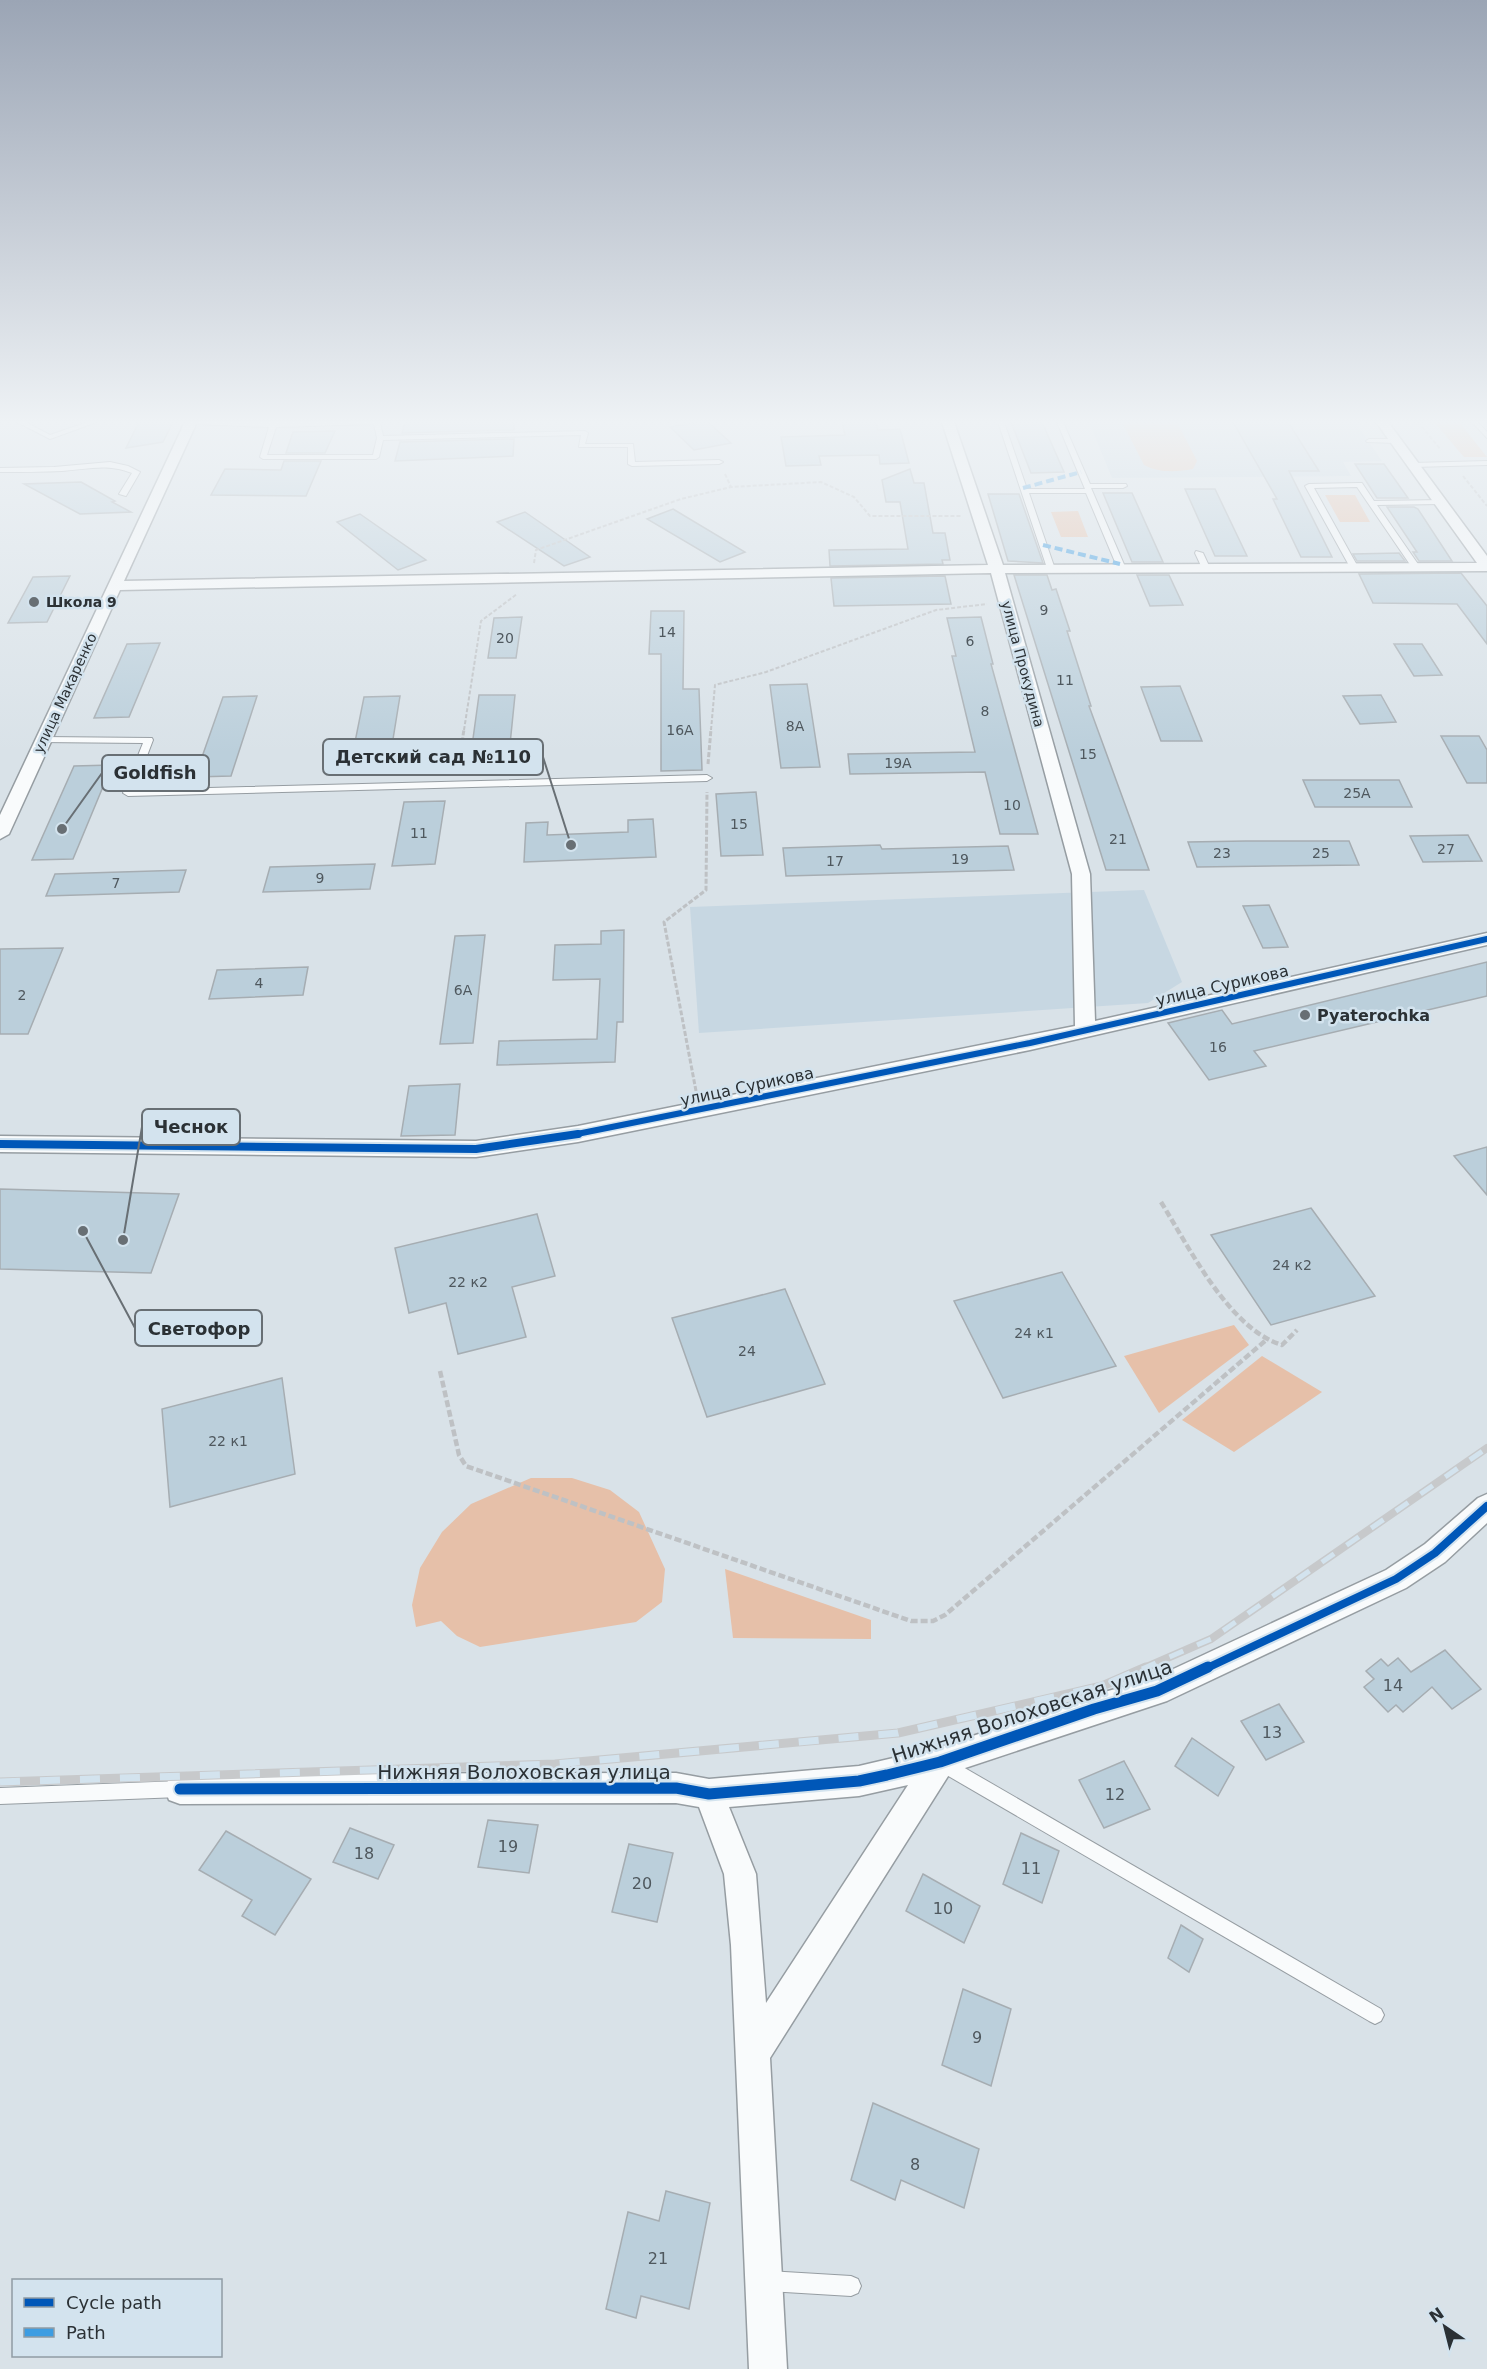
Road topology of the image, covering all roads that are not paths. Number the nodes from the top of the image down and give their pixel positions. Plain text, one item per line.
1 (140, 533) edge
2 (985, 533) edge
3 (1038, 533) edge
4 (1107, 533) edge
5 (1335, 533) edge
6 (1392, 533) edge
7 (1463, 533) edge
8 (1199, 553) dead end
9 (1354, 567) junction
10 (1416, 567) junction
11 (1487, 567) edge
12 (1122, 568) junction
13 (1206, 568) junction
14 (997, 569) junction
15 (1051, 569) junction
16 (115, 586) junction
17 (44, 740) junction
18 (707, 778) road end
19 (0, 834) edge
20 (1487, 939) edge
21 (1085, 1030) junction
22 (0, 1144) edge
23 (1487, 1506) edge
24 (940, 1762) junction
25 (180, 1789) joint
26 (708, 1794) junction
27 (0, 1796) edge
28 (1375, 2015) dead end
29 (752, 2055) junction
30 (764, 2281) junction
31 (851, 2286) dead end
32 (768, 2369) edge

1 - 16 street, улица Макаренко
2 - 14 street, улица Прокудина
3 - 15 lane
4 - 12 lane
5 - 9 lane
6 - 10 lane
7 - 11 street
8 - 13 lane
9 - 10 street
9 - 13 street
10 - 11 street
12 - 13 street
12 - 15 street
14 - 15 street
14 - 16 street
14 - 21 street, улица Прокудина
16 - 17 street, улица Макаренко
17 - 18 lane
17 - 19 street, улица Макаренко
20 - 21 street, улица Сурикова
21 - 22 street, улица Сурикова
23 - 24 street, Нижняя Волоховская улица
24 - 26 street, Нижняя Волоховская улица
24 - 28 lane
24 - 29 street, Нижняя Волоховская улица
25 - 26 street, Нижняя Волоховская улица
25 - 27 lane, Нижняя Волоховская улица
26 - 29 street
29 - 30 street
30 - 31 lane
30 - 32 street

